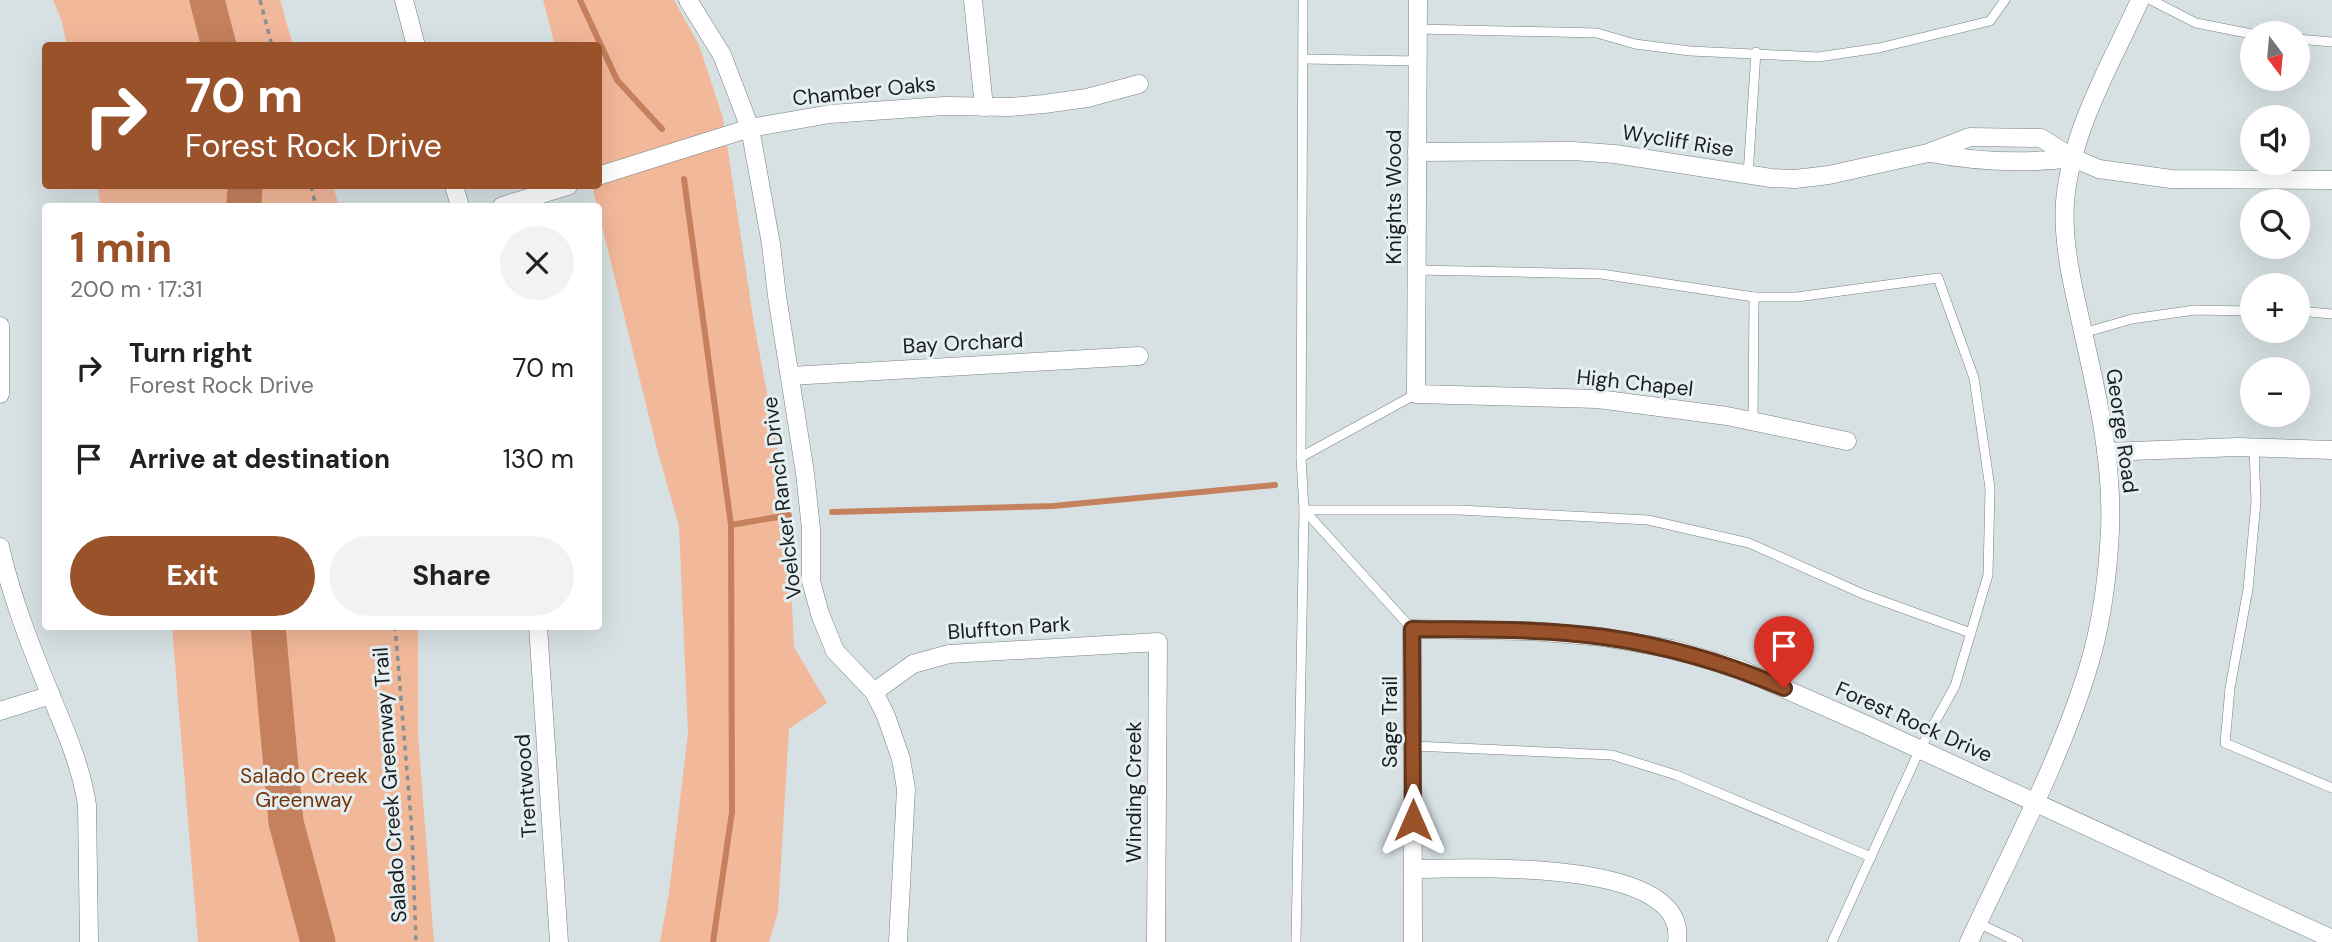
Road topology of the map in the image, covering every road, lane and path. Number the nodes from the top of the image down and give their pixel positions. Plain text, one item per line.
1 (260, 0) edge
2 (404, 0) edge
3 (688, 0) edge
4 (973, 0) edge
5 (1303, 0) edge
6 (1418, 0) edge
7 (2006, 0) edge
8 (2140, 0) edge
9 (2151, 0) edge
10 (1418, 29) junction
11 (2240, 32) edge
12 (2310, 40) edge
13 (271, 42) edge
14 (415, 42) edge
15 (2332, 42) edge
16 (1756, 52) junction
17 (1304, 59) junction
18 (1417, 61) junction
19 (1139, 84) dead end
20 (984, 107) junction
21 (750, 128) junction
22 (1417, 152) junction
23 (2073, 158) junction
24 (602, 175) edge
25 (1748, 175) junction
26 (2332, 180) edge
27 (558, 189) edge
28 (512, 203) edge
29 (1417, 270) junction
30 (1754, 297) junction
31 (2240, 311) edge
32 (2310, 312) edge
33 (2332, 314) edge
34 (0, 326) edge
35 (2084, 333) junction
36 (1139, 356) dead end
37 (790, 376) junction
38 (0, 394) edge
39 (1416, 394) junction
40 (1754, 422) junction
41 (1847, 441) dead end
42 (2254, 447) junction
43 (2332, 450) edge
44 (2106, 452) junction
45 (1301, 457) junction
46 (1304, 510) junction
47 (0, 547) edge
48 (1412, 629) junction
49 (395, 630) edge
50 (538, 630) edge
51 (1971, 632) junction
52 (1158, 642) joint
53 (874, 692) junction
54 (51, 695) junction
55 (0, 711) edge
56 (1412, 746) junction
57 (1920, 749) junction
58 (2332, 788) edge
59 (2034, 801) junction
60 (1871, 858) junction
61 (1413, 869) junction
62 (1978, 923) junction
63 (2332, 939) edge
64 (89, 942) edge
65 (416, 942) edge
66 (559, 942) edge
67 (898, 942) edge
68 (1156, 942) edge
69 (1296, 942) edge
70 (1413, 942) edge
71 (1677, 942) edge
72 (1832, 942) edge
73 (1969, 942) edge
74 (2018, 942) edge

1 - 13 path
2 - 14 street
3 - 21 street, Voelcker Ranch Drive
4 - 20 street
5 - 17 lane
6 - 10 street, Knights Wood
7 - 16 lane
8 - 23 street, George Road
9 - 11 lane
10 - 16 lane
10 - 18 street, Knights Wood
12 - 15 lane
16 - 25 lane
17 - 18 lane
17 - 45 lane
18 - 22 street, Knights Wood
19 - 20 street, Chamber Oaks
20 - 21 street, Chamber Oaks
21 - 24 street, Chamber Oaks
21 - 37 street, Voelcker Ranch Drive
22 - 25 street, Wycliff Rise
22 - 29 street, Knights Wood
23 - 25 street, Wycliff Rise
23 - 26 street
23 - 35 street, George Road
27 - 28 street
29 - 30 lane
29 - 39 street, Knights Wood
30 - 40 lane
30 - 51 lane
31 - 35 lane
32 - 33 lane
34 - 38 street
35 - 44 street, George Road
36 - 37 street, Bay Orchard
37 - 53 street, Voelcker Ranch Drive
39 - 40 street, High Chapel
39 - 45 lane
40 - 41 street, High Chapel
42 - 43 street
42 - 44 street
42 - 58 lane
44 - 59 street, George Road
45 - 46 lane
46 - 48 lane
46 - 51 lane
46 - 69 lane
47 - 54 street
48 - 56 street, Sage Trail
48 - 57 street, Forest Rock Drive
49 - 65 path, Salado Creek Greenway Trail
50 - 66 street, Trentwood
51 - 57 lane
52 - 53 street, Bluffton Park
52 - 68 street, Winding Creek
53 - 67 street, Voelcker Ranch Drive
54 - 55 street
54 - 64 street
56 - 60 lane
56 - 61 street, Sage Trail
57 - 59 street, Forest Rock Drive
57 - 60 lane
59 - 62 street, George Road
59 - 63 street, Forest Rock Drive
60 - 72 lane
61 - 70 street, Sage Trail
61 - 71 street
62 - 73 street, George Road
62 - 74 lane

